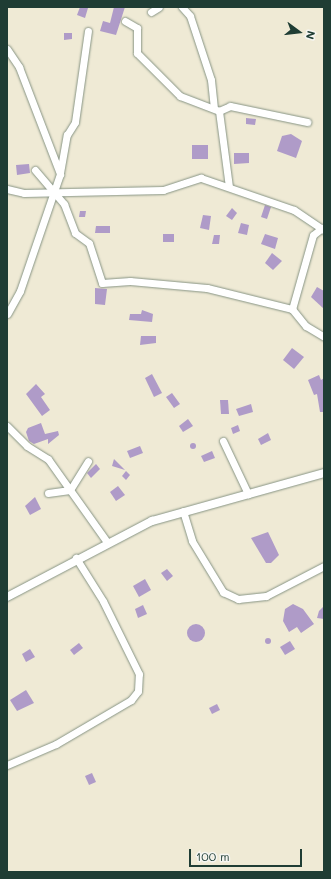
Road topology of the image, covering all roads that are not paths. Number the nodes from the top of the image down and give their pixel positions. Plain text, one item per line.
1 (159, 7) edge
2 (182, 7) edge
3 (151, 12) dead end
4 (125, 21) dead end
5 (88, 31) dead end
6 (7, 49) edge
7 (217, 110) junction
8 (307, 122) dead end
9 (35, 170) dead end
10 (60, 174) junction
11 (229, 187) junction
12 (7, 189) edge
13 (53, 190) junction
14 (323, 229) edge
15 (292, 309) junction
16 (7, 314) edge
17 (324, 337) edge
18 (7, 426) edge
19 (223, 441) dead end
20 (88, 461) dead end
21 (324, 473) edge
22 (70, 490) junction
23 (48, 493) dead end
24 (248, 494) junction
25 (183, 511) junction
26 (107, 542) junction
27 (76, 558) junction
28 (324, 566) edge
29 (7, 597) edge
30 (7, 766) edge

1 - 3 street
2 - 7 street
4 - 7 street
5 - 10 street
6 - 10 street
7 - 8 street
7 - 11 street
9 - 13 street
10 - 13 street
11 - 13 street
11 - 14 street
12 - 13 street
13 - 15 street
13 - 16 street
14 - 15 street
15 - 17 street
18 - 22 street
19 - 24 street
20 - 22 street
21 - 24 street
22 - 23 street
22 - 26 street
24 - 25 street
25 - 26 street
25 - 28 street
26 - 27 street
27 - 29 street
27 - 30 street

